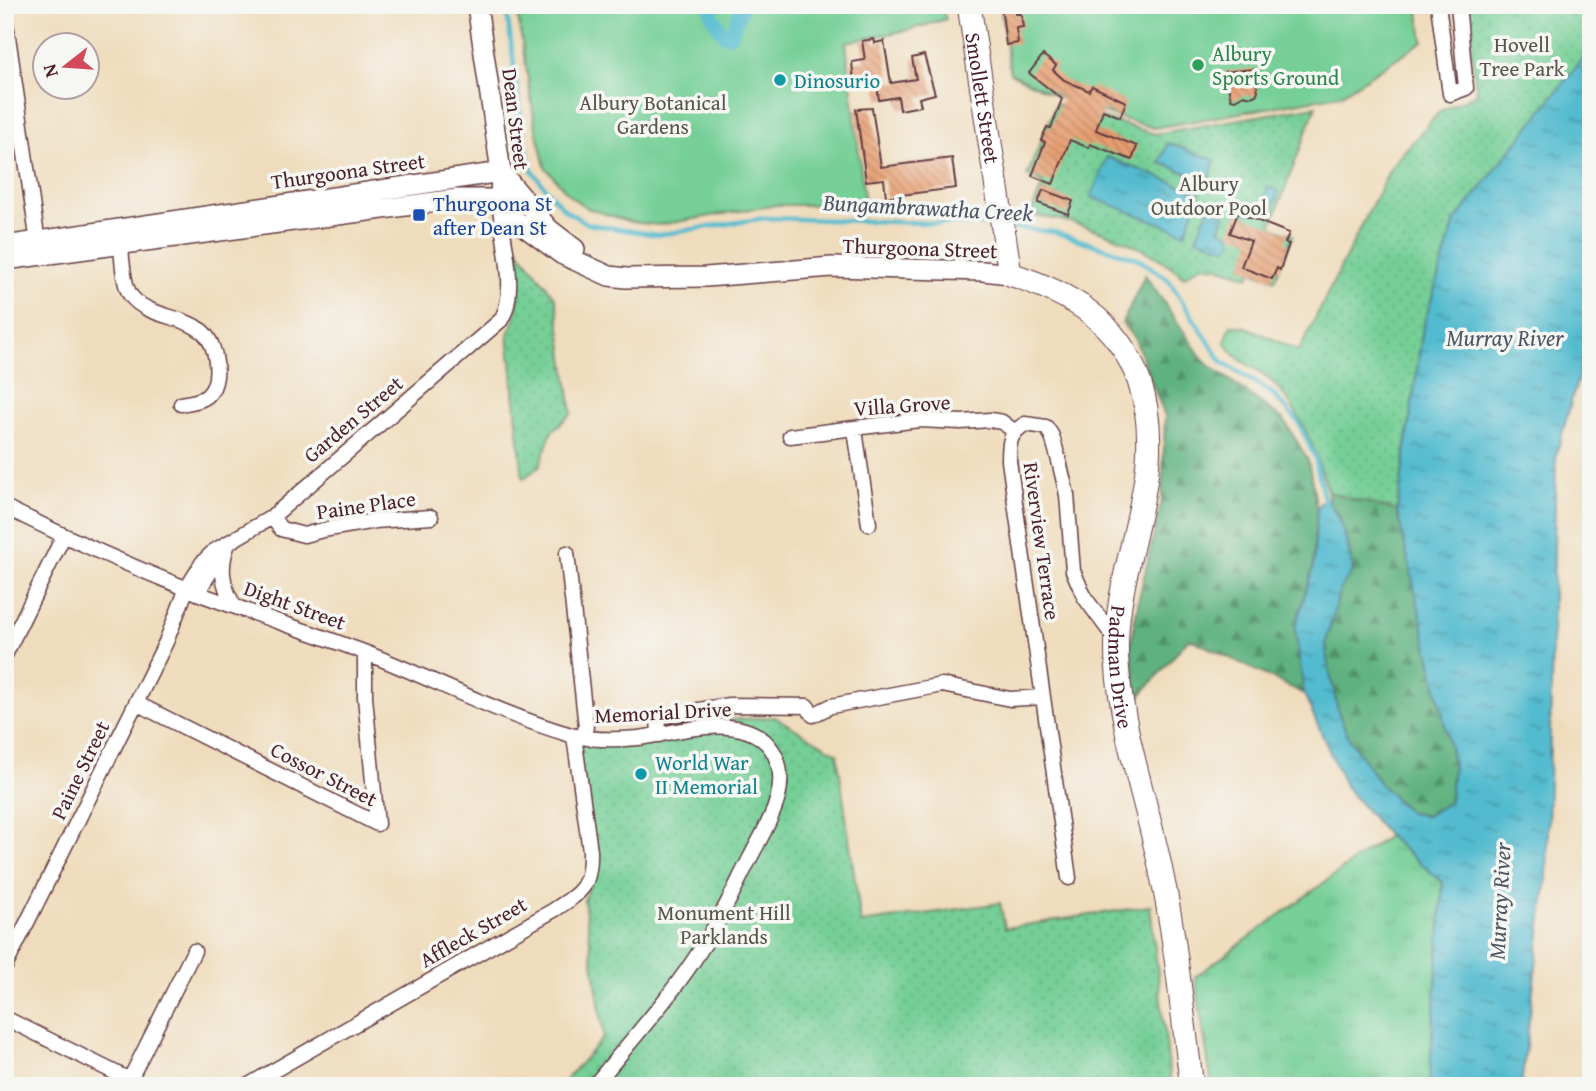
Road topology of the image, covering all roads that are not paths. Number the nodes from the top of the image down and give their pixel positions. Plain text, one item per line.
1 (477, 5) edge
2 (969, 5) edge
3 (1438, 5) edge
4 (1458, 5) edge
5 (5, 16) edge
6 (501, 172) junction
7 (371, 191) junction
8 (500, 199) junction
9 (374, 211) junction
10 (120, 238) junction
11 (5, 246) edge
12 (39, 248) junction
13 (5, 260) edge
14 (1010, 274) junction
15 (661, 278) junction
16 (501, 320) joint
17 (181, 404) dead end
18 (855, 430) junction
19 (1014, 431) junction
20 (790, 436) dead end
21 (5, 507) edge
22 (272, 517) junction
23 (431, 517) dead end
24 (869, 524) dead end
25 (63, 537) junction
26 (228, 544) junction
27 (567, 552) dead end
28 (194, 591) junction
29 (234, 606) junction
30 (1117, 641) junction
31 (365, 653) junction
32 (5, 655) edge
33 (1043, 697) junction
34 (136, 704) junction
35 (659, 735) junction
36 (578, 736) junction
37 (1069, 878) dead end
38 (194, 951) dead end
39 (5, 967) edge
40 (5, 1018) edge
41 (136, 1083) edge
42 (247, 1086) edge
43 (594, 1086) edge
44 (1192, 1086) edge

1 - 6 main road, Dean Street
2 - 14 main road, Smollett Street
3 - 4 street
5 - 12 street
6 - 7 main road, Thurgoona Street
6 - 8 main road, Dean Street
6 - 15 main road, Thurgoona Street
7 - 9 main road
7 - 10 main road, Thurgoona Street
8 - 9 main road, Thurgoona Street
8 - 15 main road, Thurgoona Street
8 - 16 street, Dean Street
9 - 10 main road, Thurgoona Street
10 - 12 main road, Thurgoona Street
10 - 17 street
11 - 12 main road, Thurgoona Street
12 - 13 main road, Thurgoona Street
14 - 15 main road, Thurgoona Street
14 - 30 main road, Padman Drive
16 - 22 street, Garden Street
18 - 19 street, Villa Grove
18 - 20 street, Villa Grove
18 - 24 street
19 - 30 street, Riverview Terrace
19 - 33 street, Riverview Terrace
21 - 25 street, Dight Street
22 - 23 street, Paine Place
22 - 26 street, Garden Street
25 - 28 street, Dight Street
25 - 32 street
26 - 28 street, Garden Street
26 - 29 street
27 - 36 street
28 - 29 street, Dight Street
28 - 34 street, Paine Street
29 - 31 street, Dight Street
30 - 44 main road, Padman Drive
31 - 34 street, Cossor Street
31 - 36 street, Dight Street
33 - 35 street
33 - 37 street, Riverview Terrace
34 - 39 street, Paine Street
35 - 36 street, Memorial Drive
35 - 43 street, Memorial Drive
36 - 42 street, Affleck Street
38 - 41 street
40 - 41 street

